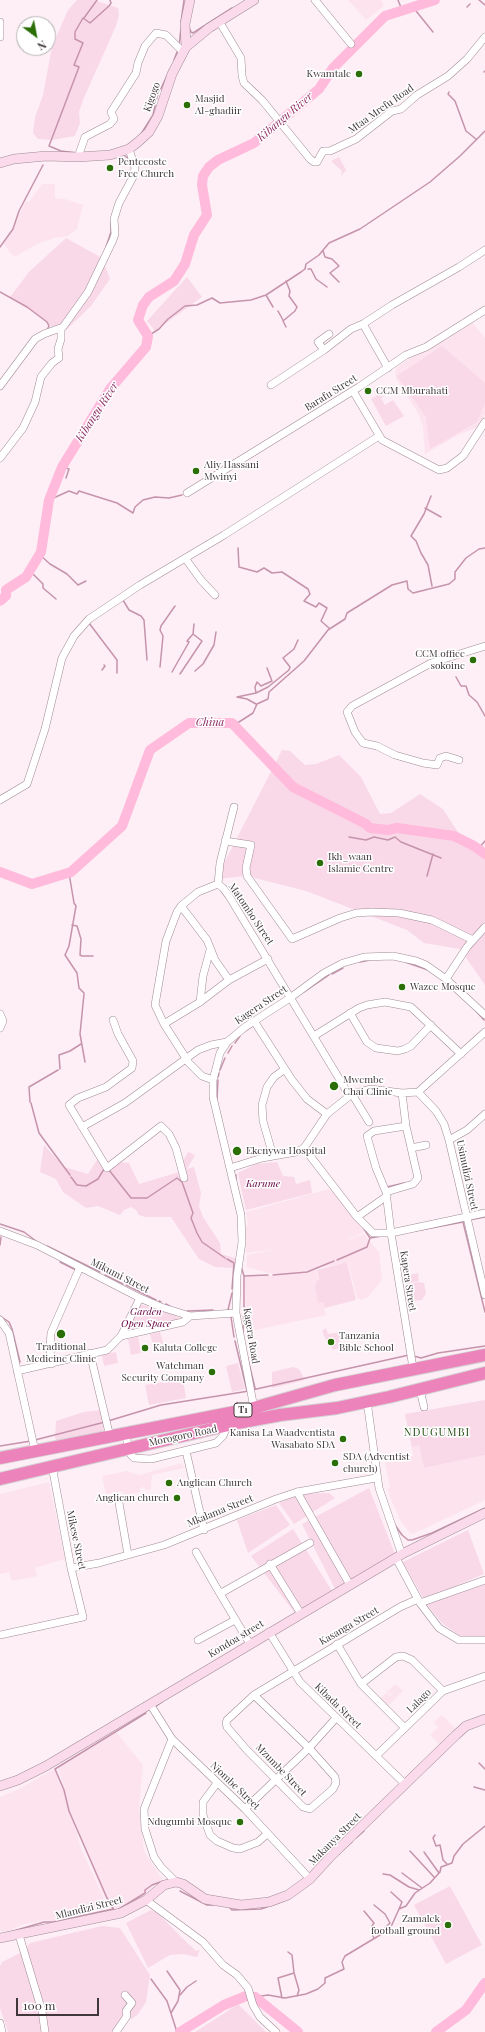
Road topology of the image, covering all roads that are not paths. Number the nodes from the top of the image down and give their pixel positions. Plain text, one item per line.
1 (190, 0) edge
2 (254, 0) edge
3 (315, 0) edge
4 (219, 21) junction
5 (0, 22) edge
6 (0, 37) edge
7 (485, 37) edge
8 (351, 44) dead end
9 (184, 49) junction
10 (129, 149) junction
11 (78, 157) junction
12 (0, 163) edge
13 (485, 250) edge
14 (485, 310) edge
15 (364, 324) junction
16 (61, 329) junction
17 (328, 334) dead end
18 (324, 350) junction
19 (388, 368) junction
20 (271, 385) dead end
21 (0, 386) edge
22 (353, 390) junction
23 (485, 422) edge
24 (379, 436) junction
25 (0, 458) edge
26 (187, 493) dead end
27 (185, 558) junction
28 (215, 595) dead end
29 (485, 646) edge
30 (459, 760) dead end
31 (0, 800) edge
32 (234, 807) dead end
33 (225, 841) junction
34 (218, 884) junction
35 (181, 906) junction
36 (485, 927) edge
37 (473, 940) junction
38 (210, 950) junction
39 (268, 959) junction
40 (446, 979) junction
41 (229, 980) junction
42 (290, 998) junction
43 (200, 1002) junction
44 (350, 1013) junction
45 (0, 1014) edge
46 (485, 1015) edge
47 (113, 1020) dead end
48 (254, 1021) junction
49 (164, 1024) junction
50 (431, 1025) junction
51 (0, 1028) edge
52 (485, 1032) edge
53 (314, 1036) junction
54 (227, 1042) junction
55 (461, 1054) junction
56 (187, 1060) junction
57 (285, 1069) junction
58 (214, 1080) junction
59 (418, 1092) junction
60 (402, 1093) junction
61 (350, 1094) junction
62 (328, 1114) junction
63 (485, 1114) edge
64 (369, 1122) dead end
65 (406, 1126) junction
66 (82, 1127) junction
67 (449, 1140) junction
68 (426, 1145) dead end
69 (304, 1148) junction
70 (410, 1148) junction
71 (273, 1156) junction
72 (230, 1168) junction
73 (184, 1178) dead end
74 (387, 1194) junction
75 (485, 1213) edge
76 (466, 1216) junction
77 (357, 1217) junction
78 (0, 1231) edge
79 (391, 1233) junction
80 (238, 1266) joint
81 (80, 1267) junction
82 (484, 1282) edge
83 (485, 1295) edge
84 (140, 1298) junction
85 (236, 1313) junction
86 (190, 1316) junction
87 (0, 1320) edge
88 (122, 1336) junction
89 (90, 1353) junction
90 (485, 1355) edge
91 (51, 1364) junction
92 (413, 1368) junction
93 (17, 1371) junction
94 (485, 1373) edge
95 (420, 1390) junction
96 (367, 1401) junction
97 (424, 1407) dead end
98 (254, 1408) junction
99 (226, 1412) junction
100 (228, 1426) junction
101 (125, 1434) junction
102 (110, 1437) junction
103 (130, 1448) junction
104 (35, 1451) junction
105 (186, 1451) junction
106 (0, 1458) edge
107 (52, 1466) junction
108 (0, 1478) edge
109 (376, 1478) junction
110 (297, 1492) junction
111 (118, 1504) dead end
112 (485, 1513) edge
113 (204, 1530) junction
114 (310, 1543) dead end
115 (196, 1552) dead end
116 (128, 1555) junction
117 (399, 1556) junction
118 (270, 1564) junction
119 (71, 1568) junction
120 (485, 1580) edge
121 (350, 1585) junction
122 (219, 1592) junction
123 (419, 1601) junction
124 (301, 1614) junction
125 (234, 1620) junction
126 (269, 1632) junction
127 (0, 1635) edge
128 (198, 1640) dead end
129 (485, 1640) edge
130 (250, 1644) junction
131 (337, 1644) junction
132 (292, 1672) junction
133 (485, 1676) edge
134 (361, 1684) junction
135 (443, 1691) junction
136 (254, 1695) junction
137 (150, 1704) junction
138 (336, 1718) junction
139 (485, 1719) edge
140 (405, 1728) junction
141 (172, 1739) junction
142 (309, 1748) junction
143 (376, 1756) junction
144 (276, 1780) junction
145 (217, 1783) junction
146 (405, 1784) junction
147 (0, 1786) edge
148 (245, 1809) junction
149 (267, 1834) junction
150 (310, 1879) junction
151 (176, 1882) junction
152 (146, 1900) junction
153 (19, 1935) junction
154 (0, 1938) edge
155 (125, 1995) dead end
156 (0, 2023) edge
157 (2, 2032) edge
158 (45, 2032) edge
159 (116, 2032) edge
160 (276, 2032) edge

1 - 9 street
2 - 4 street, Kigogo
3 - 8 street
4 - 7 street, Mtaa Mrefu Road
4 - 9 street, Kigogo
5 - 6 street
9 - 10 street, Kigogo
9 - 11 street
10 - 11 street, Kigogo
10 - 16 street
11 - 12 street, Kigogo
13 - 15 street
14 - 19 street, Barafu Street
15 - 18 street
15 - 19 street
16 - 21 street
16 - 25 street
17 - 18 street
18 - 20 street
19 - 22 street, Barafu Street
22 - 24 street
22 - 26 street, Barafu Street
23 - 24 street
24 - 27 street
27 - 28 street
27 - 31 street
29 - 30 street
32 - 33 street
33 - 34 street
33 - 37 street
34 - 35 street, Matombo Street
34 - 39 street, Matombo Street
35 - 38 street
35 - 49 street, Matombo Street
36 - 37 street
37 - 40 street
38 - 41 street
38 - 43 street
39 - 41 street
39 - 42 street, Matombo Street
40 - 42 street, Kagera Street
40 - 46 street, Kagera Street
41 - 43 street
42 - 48 street, Kagera Street
42 - 53 street, Matombo Street
43 - 49 street
44 - 50 street
44 - 50 street
44 - 53 street
45 - 51 street
47 - 66 street
48 - 54 street, Kagera Street
48 - 57 street
49 - 56 street, Matombo Street
50 - 55 street
52 - 55 street
53 - 61 street, Matombo Street
54 - 56 street
54 - 58 street, Kagera Street
55 - 59 street
56 - 58 street, Matombo Street
56 - 66 street
57 - 62 street
57 - 71 street
58 - 72 street, Kagera Street
59 - 60 street
59 - 67 street, Usimulizi Street
60 - 61 street
60 - 65 street
61 - 62 street
61 - 64 street, Matombo Street
62 - 69 street
63 - 67 street
65 - 70 street
65 - 74 street, Kapera Street
66 - 73 street
67 - 76 street, Usimulizi Street
68 - 70 street
69 - 71 street
69 - 77 street
70 - 74 street
71 - 72 street
72 - 80 street, Kagera Street
74 - 77 street
74 - 79 street, Kapera Street
75 - 76 street
76 - 79 street
76 - 82 street, Usimulizi Street
77 - 79 street
78 - 81 street, Mikumi Street
79 - 92 street, Kapera Street
80 - 85 street, Kagera Road
81 - 84 street, Mikumi Street
81 - 91 street
82 - 83 street, Usimulizi Street
84 - 86 street, Mikumi Street
84 - 88 street
85 - 86 street, Mikumi Street
85 - 98 street, Kagera Road
86 - 88 street
87 - 93 street
88 - 89 street
89 - 91 street
89 - 102 street
90 - 92 highway, Morogoro Road / T1
91 - 93 street
92 - 98 highway, Morogoro Road / T1
93 - 104 street
94 - 95 highway, Morogoro Road / T1
95 - 96 highway, Morogoro Road / T1
95 - 97 street
96 - 100 highway, Morogoro Road / T1
96 - 109 street
98 - 99 highway, Morogoro Road / T1
99 - 100 street
99 - 101 highway, Morogoro Road / T1
100 - 103 highway, Morogoro Road / T1
100 - 105 street
101 - 102 highway, Morogoro Road / T1
101 - 103 street
102 - 104 highway, Morogoro Road / T1
103 - 105 street
103 - 107 highway, Morogoro Road / T1
104 - 106 highway, Morogoro Road / T1
105 - 113 street
107 - 108 highway, Morogoro Road / T1
107 - 119 street, Mikese Street
109 - 110 street, Mkalama Street
109 - 117 street
110 - 113 street, Mkalama Street
110 - 121 street
111 - 116 street
112 - 117 street, Kondoa street
113 - 116 street, Mkalama Street
114 - 118 street
115 - 122 street
116 - 119 street, Mkalama Street
117 - 121 street, Kondoa street
117 - 123 street
118 - 122 street
118 - 124 street
119 - 127 street, Mikese Street
120 - 123 street, Kasanga Street
121 - 124 street, Kondoa street
122 - 125 street
123 - 129 street
123 - 131 street, Kasanga Street
124 - 126 street, Kondoa street
125 - 128 street
125 - 130 street
126 - 130 street, Kondoa street
126 - 132 street, Kibada Street
130 - 137 street, Kondoa street
131 - 132 street, Kasanga Street
131 - 134 street
132 - 136 street, Mzumbe Street
132 - 138 street, Kibada Street
133 - 135 street, Lalago
134 - 135 street
134 - 140 street
135 - 140 street, Lalago
136 - 142 street, Mzumbe Street
136 - 144 street, Mzumbe Street
137 - 141 street, Njombe Street
137 - 147 street, Kondoa street
138 - 142 street
138 - 143 street, Kibada Street
139 - 146 street, Makanya Street
140 - 143 street, Lalago
141 - 145 street, Njombe Street
141 - 151 street
142 - 144 street
142 - 144 street, Mzumbe Street
143 - 146 street, Kibada Street
144 - 148 street
145 - 148 street, Njombe Street
145 - 149 street
146 - 150 street, Makanya Street
148 - 149 street, Njombe Street
149 - 150 street, Njombe Street
150 - 151 street, Makanya Street
151 - 152 street, Mlandizi Street
152 - 153 street, Mlandizi Street
152 - 160 street
153 - 154 street, Mlandizi Street
153 - 158 street
155 - 159 street
156 - 157 street

